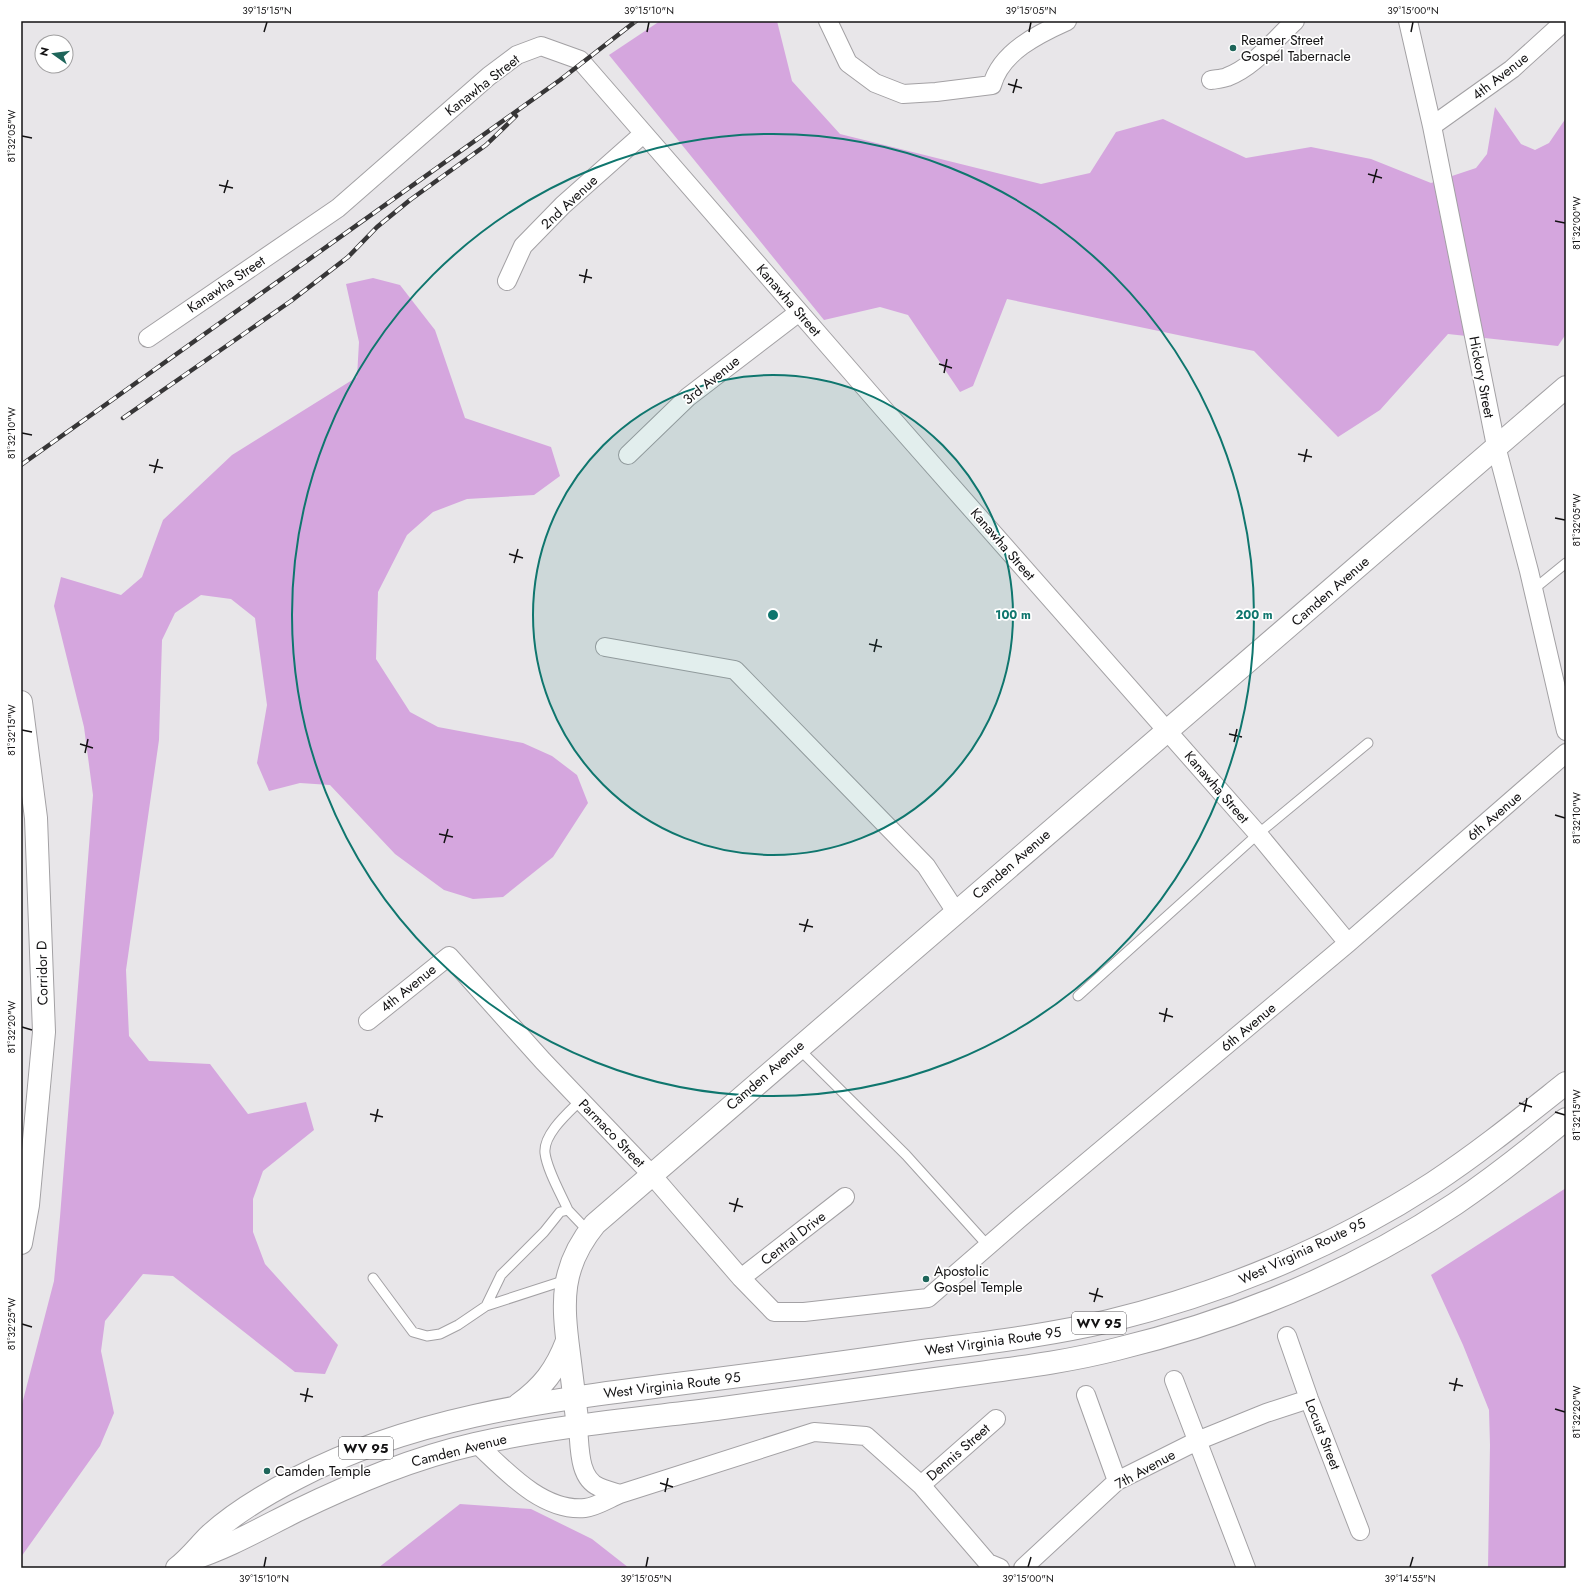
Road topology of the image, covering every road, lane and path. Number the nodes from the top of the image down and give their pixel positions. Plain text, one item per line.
1 (828, 21) edge
2 (1067, 21) edge
3 (1295, 21) edge
4 (1408, 21) edge
5 (1565, 21) edge
6 (1211, 80) dead end
7 (1432, 126) junction
8 (643, 134) junction
9 (507, 281) dead end
10 (799, 312) junction
11 (148, 338) dead end
12 (1566, 387) edge
13 (1496, 446) junction
14 (628, 455) dead end
15 (1566, 563) edge
16 (1534, 589) junction
17 (605, 647) dead end
18 (21, 702) edge
19 (1167, 730) junction
20 (1566, 731) edge
21 (1368, 742) dead end
22 (1566, 753) edge
23 (1258, 834) junction
24 (956, 912) junction
25 (1348, 943) junction
26 (448, 956) joint
27 (1078, 996) dead end
28 (368, 1021) dead end
29 (798, 1047) junction
30 (1566, 1083) edge
31 (581, 1100) junction
32 (1566, 1119) edge
33 (651, 1174) junction
34 (845, 1197) dead end
35 (568, 1210) junction
36 (588, 1232) junction
37 (21, 1243) edge
38 (989, 1247) junction
39 (373, 1278) dead end
40 (741, 1278) junction
41 (566, 1280) junction
42 (486, 1306) junction
43 (774, 1312) joint
44 (1288, 1336) dead end
45 (567, 1341) junction
46 (1174, 1380) dead end
47 (1086, 1395) dead end
48 (575, 1397) junction
49 (1309, 1399) junction
50 (514, 1407) junction
51 (996, 1419) dead end
52 (578, 1427) junction
53 (1197, 1441) junction
54 (476, 1443) junction
55 (1117, 1481) junction
56 (920, 1485) junction
57 (620, 1494) junction
58 (1360, 1531) dead end
59 (181, 1564) edge
60 (1000, 1568) edge
61 (1023, 1568) edge
62 (1246, 1568) edge

1 - 2 street
3 - 6 street
4 - 7 street, Hickory Street
5 - 7 street, 4th Avenue
7 - 13 street, Hickory Street
8 - 9 street, 2nd Avenue
8 - 10 street, Kanawha Street
8 - 11 street, Kanawha Street
10 - 14 street, 3rd Avenue
10 - 19 street, Kanawha Street
12 - 13 main road, Camden Avenue
13 - 16 street, Hickory Street
13 - 19 main road, Camden Avenue
15 - 16 lane
16 - 20 street, Hickory Street
17 - 24 street
18 - 37 main road, Corridor D
19 - 23 street, Kanawha Street
19 - 24 main road, Camden Avenue
21 - 23 lane
22 - 25 street, 6th Avenue
23 - 25 street, Kanawha Street
23 - 27 lane
24 - 29 main road, Camden Avenue
25 - 38 street, 6th Avenue
26 - 28 street, 4th Avenue
26 - 31 street, Parmaco Street
29 - 33 main road, Camden Avenue
29 - 38 lane
30 - 48 main road, West Virginia Route 95 / WV 95
31 - 33 street, Parmaco Street
31 - 35 lane
32 - 52 main road, West Virginia Route 95 / WV 95
33 - 36 main road, Camden Avenue
33 - 40 street, Parmaco Street
34 - 40 street, Central Drive
35 - 36 lane
35 - 42 lane
36 - 41 main road, Camden Avenue
38 - 43 street, 6th Avenue
39 - 42 lane
40 - 43 street, Parmaco Street
41 - 42 lane
41 - 45 main road, Camden Avenue
44 - 49 street, Locust Street
45 - 48 main road, Camden Avenue
45 - 50 main road
46 - 53 street
47 - 55 street
48 - 50 main road, Camden Avenue / WV 95
48 - 52 main road, Camden Avenue
49 - 53 street, 7th Avenue
49 - 58 street, Locust Street
50 - 59 main road, Camden Avenue / WV 95
51 - 56 street, Dennis Street
52 - 54 main road, Camden Avenue / WV 95
52 - 57 street
53 - 55 street, 7th Avenue
53 - 62 street
54 - 57 street
54 - 59 main road, Camden Avenue / WV 95
55 - 61 street, 7th Avenue
56 - 57 street
56 - 60 street

